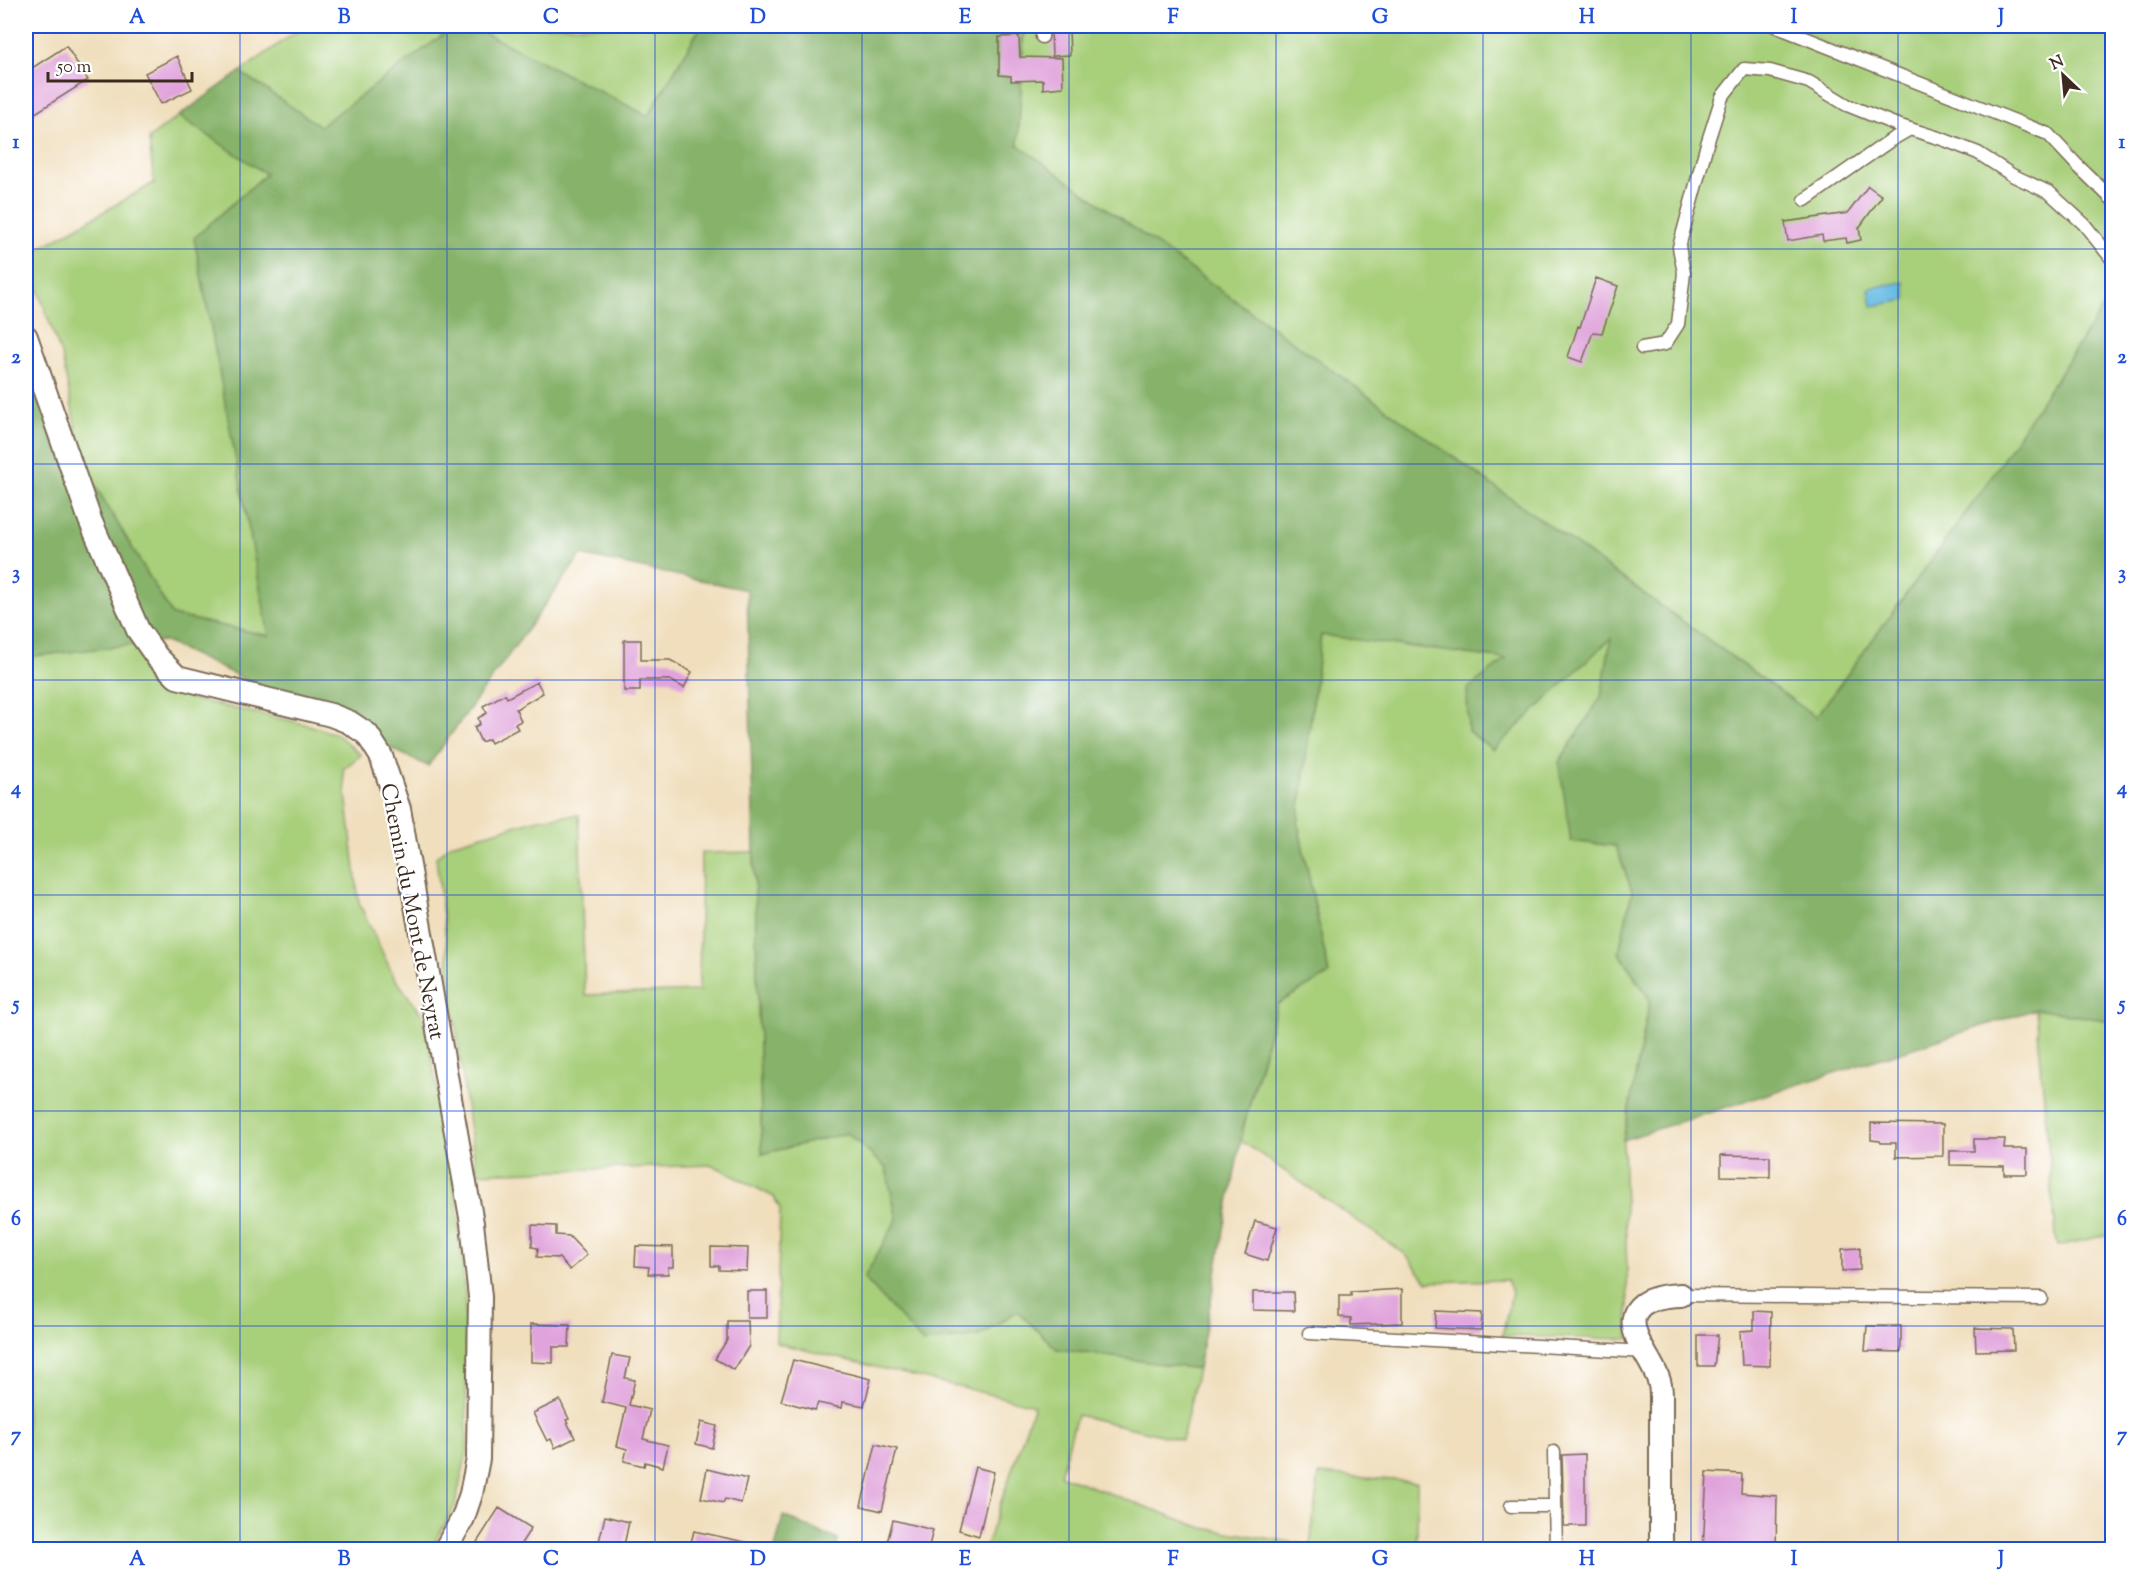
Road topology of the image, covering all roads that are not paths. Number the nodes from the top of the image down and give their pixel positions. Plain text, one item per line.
1 (1775, 26) edge
2 (1910, 129) junction
3 (2112, 199) edge
4 (1805, 200) dead end
5 (2112, 259) edge
6 (26, 337) edge
7 (1642, 348) dead end
8 (1681, 1294) joint
9 (2041, 1298) dead end
10 (1309, 1333) dead end
11 (1645, 1352) junction
12 (1554, 1452) dead end
13 (1511, 1506) dead end
14 (1555, 1506) junction
15 (445, 1550) edge
16 (1556, 1550) edge
17 (1661, 1550) edge

1 - 3 lane
2 - 4 lane
2 - 5 lane
2 - 7 lane
6 - 15 street, Chemin du Mont de Neyrat
8 - 9 lane
8 - 11 street
10 - 11 lane
11 - 17 street
12 - 14 lane
13 - 14 lane
14 - 16 lane

